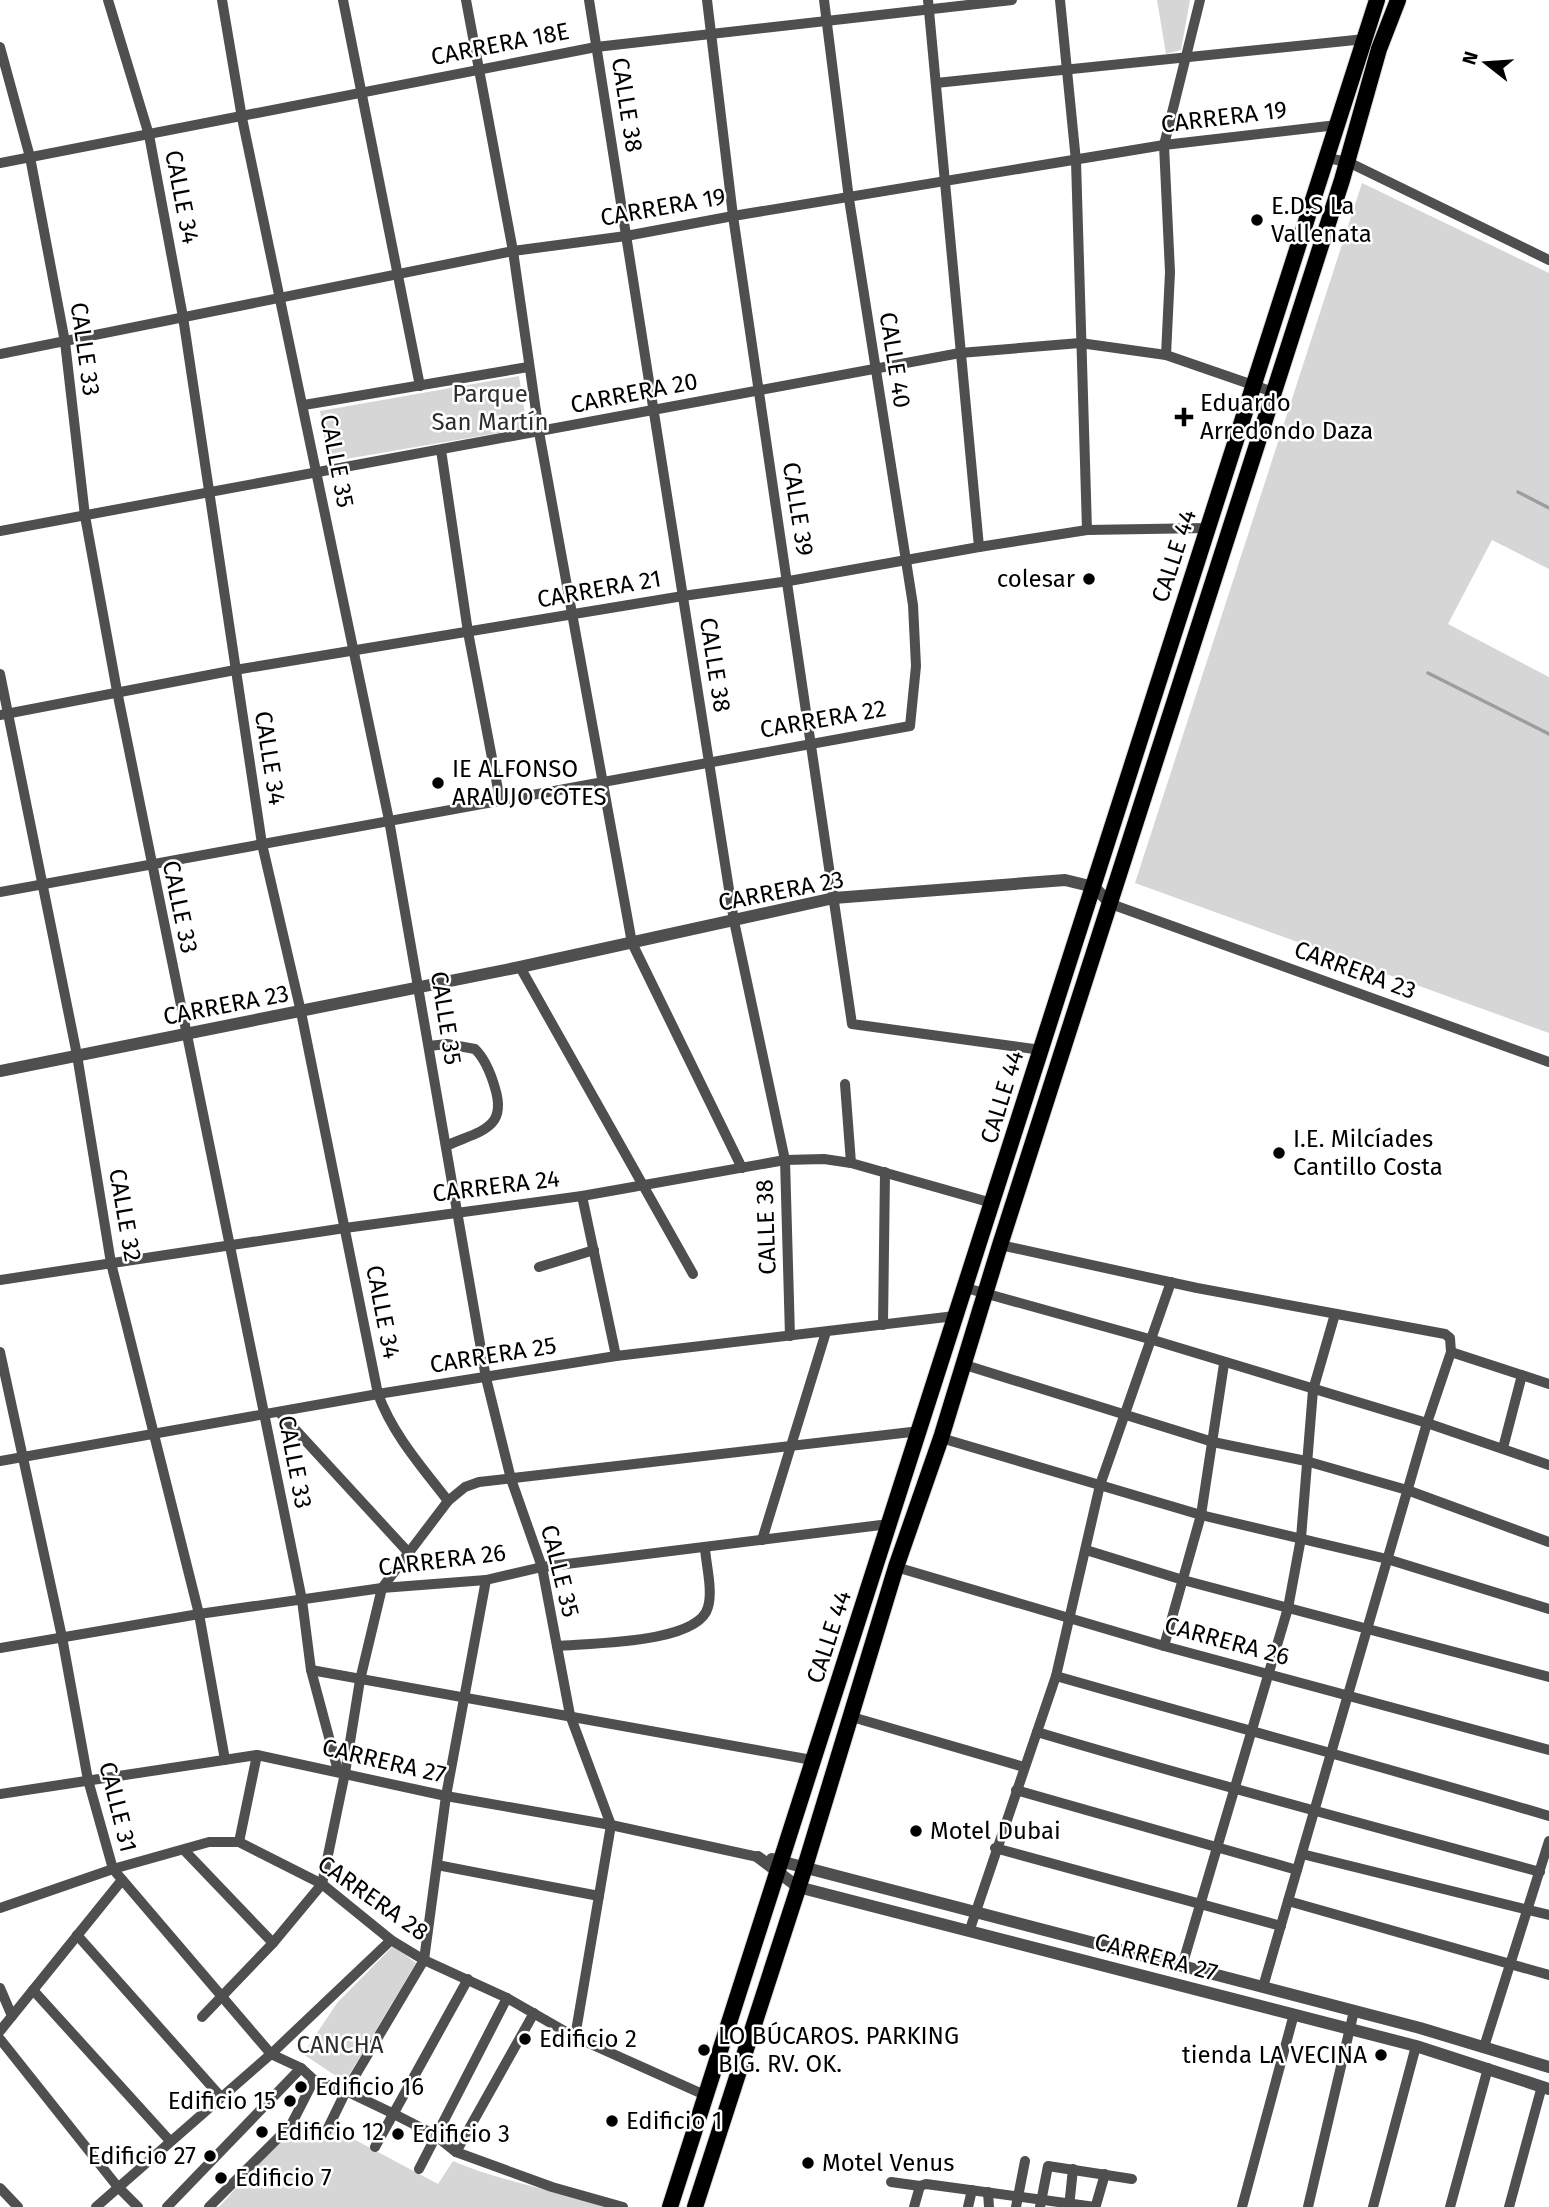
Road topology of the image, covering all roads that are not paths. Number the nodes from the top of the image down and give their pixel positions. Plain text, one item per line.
1 (108, 0) edge
2 (222, 0) edge
3 (343, 0) edge
4 (466, 0) edge
5 (589, 0) edge
6 (707, 0) edge
7 (824, 0) edge
8 (1012, 0) edge
9 (1060, 0) edge
10 (1200, 0) edge
11 (1377, 0) edge
12 (1398, 0) edge
13 (928, 4) edge
14 (826, 22) junction
15 (712, 36) junction
16 (1364, 39) junction
17 (0, 47) edge
18 (596, 47) junction
19 (1187, 56) junction
20 (480, 69) junction
21 (1066, 72) junction
22 (936, 83) junction
23 (362, 92) junction
24 (242, 118) junction
25 (1337, 125) junction
26 (149, 135) junction
27 (1164, 145) junction
28 (30, 157) junction
29 (1326, 158) junction
30 (1076, 161) junction
31 (1348, 162) junction
32 (0, 163) edge
33 (943, 183) junction
34 (849, 199) junction
35 (733, 216) junction
36 (626, 236) junction
37 (513, 251) junction
38 (1549, 260) edge
39 (397, 274) junction
40 (281, 296) junction
41 (183, 317) junction
42 (65, 342) junction
43 (1080, 343) junction
44 (0, 354) edge
45 (960, 354) junction
46 (1166, 355) junction
47 (528, 367) junction
48 (874, 369) junction
49 (420, 386) junction
50 (1254, 386) junction
51 (758, 391) junction
52 (1273, 392) junction
53 (304, 405) junction
54 (654, 411) junction
55 (539, 432) junction
56 (441, 450) junction
57 (317, 473) junction
58 (209, 493) junction
59 (86, 516) junction
60 (1207, 528) junction
61 (1087, 530) junction
62 (0, 531) edge
63 (979, 547) junction
64 (906, 562) junction
65 (789, 581) junction
66 (683, 596) junction
67 (572, 616) junction
68 (468, 632) junction
69 (353, 650) junction
70 (235, 670) junction
71 (0, 674) edge
72 (117, 691) junction
73 (3, 715) edge
74 (910, 726) joint
75 (812, 742) junction
76 (709, 761) junction
77 (602, 781) junction
78 (500, 800) junction
79 (389, 820) junction
80 (262, 844) junction
81 (150, 865) junction
82 (43, 885) junction
83 (1094, 887) junction
84 (0, 892) edge
85 (834, 898) junction
86 (1111, 904) junction
87 (734, 921) junction
88 (632, 943) junction
89 (520, 967) junction
90 (419, 987) junction
91 (301, 1012) junction
92 (185, 1034) junction
93 (429, 1046) junction
94 (1041, 1050) junction
95 (77, 1055) junction
96 (1549, 1062) edge
97 (0, 1071) edge
98 (845, 1084) dead end
99 (446, 1146) junction
100 (785, 1160) junction
101 (851, 1163) junction
102 (742, 1168) junction
103 (885, 1172) junction
104 (641, 1186) junction
105 (582, 1196) junction
106 (992, 1203) junction
107 (458, 1212) junction
108 (345, 1228) junction
109 (1000, 1245) junction
110 (230, 1246) junction
111 (594, 1250) junction
112 (111, 1263) junction
113 (539, 1267) dead end
114 (693, 1274) dead end
115 (0, 1280) edge
116 (1171, 1282) junction
117 (966, 1288) junction
118 (986, 1293) junction
119 (1335, 1314) junction
120 (955, 1317) junction
121 (883, 1325) junction
122 (826, 1332) junction
123 (790, 1336) junction
124 (1153, 1340) junction
125 (1451, 1348) junction
126 (0, 1352) edge
127 (616, 1356) junction
128 (962, 1364) junction
129 (1224, 1364) junction
130 (1522, 1375) junction
131 (486, 1378) junction
132 (1549, 1384) edge
133 (1313, 1390) junction
134 (378, 1394) junction
135 (280, 1413) junction
136 (1123, 1415) junction
137 (264, 1416) junction
138 (1427, 1423) junction
139 (920, 1431) junction
140 (157, 1435) junction
141 (941, 1438) junction
142 (1213, 1442) junction
143 (791, 1447) junction
144 (1503, 1448) junction
145 (23, 1458) junction
146 (0, 1461) edge
147 (1306, 1461) junction
148 (1549, 1465) edge
149 (511, 1479) junction
150 (1100, 1485) junction
151 (1407, 1490) junction
152 (448, 1501) junction
153 (1201, 1515) junction
154 (889, 1524) junction
155 (1301, 1538) junction
156 (762, 1540) junction
157 (1549, 1542) edge
158 (705, 1548) junction
159 (1086, 1550) junction
160 (407, 1551) junction
161 (1387, 1559) junction
162 (542, 1567) junction
163 (896, 1567) junction
164 (486, 1580) junction
165 (1183, 1580) junction
166 (382, 1588) junction
167 (302, 1600) junction
168 (1288, 1608) junction
169 (1549, 1609) edge
170 (199, 1614) junction
171 (1070, 1619) junction
172 (1367, 1629) junction
173 (62, 1637) junction
174 (557, 1646) junction
175 (1164, 1646) junction
176 (0, 1648) edge
177 (311, 1670) junction
178 (1267, 1673) junction
179 (1056, 1676) junction
180 (1549, 1677) edge
181 (360, 1681) junction
182 (464, 1696) junction
183 (1347, 1696) junction
184 (570, 1715) junction
185 (852, 1717) junction
186 (1037, 1732) junction
187 (1250, 1732) junction
188 (1549, 1750) edge
189 (1331, 1751) junction
190 (257, 1755) junction
191 (225, 1760) junction
192 (813, 1760) junction
193 (1024, 1768) junction
194 (342, 1772) junction
195 (88, 1780) junction
196 (1016, 1790) junction
197 (1233, 1791) junction
198 (0, 1794) edge
199 (446, 1796) junction
200 (1314, 1809) junction
201 (1549, 1816) edge
202 (611, 1825) junction
203 (1549, 1841) edge
204 (239, 1842) junction
205 (995, 1848) junction
206 (1217, 1848) junction
207 (184, 1850) junction
208 (1302, 1854) junction
209 (758, 1857) joint
210 (437, 1865) junction
211 (777, 1865) junction
212 (113, 1869) junction
213 (804, 1870) junction
214 (1297, 1870) junction
215 (1540, 1872) junction
216 (122, 1880) junction
217 (322, 1884) junction
218 (798, 1887) junction
219 (599, 1896) junction
220 (1288, 1901) junction
221 (1200, 1905) junction
222 (0, 1908) edge
223 (1529, 1908) junction
224 (975, 1913) junction
225 (1549, 1915) edge
226 (1281, 1926) junction
227 (970, 1929) junction
228 (77, 1935) junction
229 (391, 1940) junction
230 (273, 1943) junction
231 (424, 1959) junction
232 (1182, 1966) junction
233 (1510, 1966) junction
234 (1549, 1975) edge
235 (468, 1979) junction
236 (1263, 1987) junction
237 (0, 1988) edge
238 (33, 1990) junction
239 (223, 1997) junction
240 (507, 1998) junction
241 (1354, 2011) junction
242 (534, 2013) junction
243 (1294, 2014) junction
244 (12, 2017) junction
245 (202, 2017) dead end
246 (1349, 2029) junction
247 (0, 2031) edge
248 (575, 2037) junction
249 (0, 2039) edge
250 (1416, 2046) junction
251 (1484, 2048) junction
252 (271, 2054) junction
253 (1549, 2067) edge
254 (301, 2068) junction
255 (1488, 2068) junction
256 (314, 2080) junction
257 (1546, 2087) edge
258 (346, 2091) junction
259 (707, 2096) junction
260 (221, 2097) junction
261 (392, 2113) junction
262 (327, 2130) dead end
263 (435, 2135) junction
264 (170, 2141) junction
265 (374, 2147) dead end
266 (456, 2152) junction
267 (1025, 2161) dead end
268 (418, 2169) dead end
269 (1073, 2169) junction
270 (1105, 2174) junction
271 (1132, 2179) dead end
272 (891, 2182) dead end
273 (117, 2186) junction
274 (920, 2186) junction
275 (0, 2188) edge
276 (972, 2190) junction
277 (988, 2192) junction
278 (1017, 2201) edge
279 (1041, 2203) edge
280 (1069, 2205) edge
281 (1095, 2206) edge
282 (18, 2207) edge
283 (96, 2207) edge
284 (138, 2207) edge
285 (167, 2207) edge
286 (209, 2207) edge
287 (624, 2207) edge
288 (670, 2207) edge
289 (695, 2207) edge
290 (914, 2207) edge
291 (968, 2207) edge
292 (989, 2207) edge
293 (1242, 2207) edge
294 (1308, 2207) edge
295 (1373, 2207) edge
296 (1451, 2207) edge
297 (1509, 2207) edge

1 - 26 street, CALLE 34
2 - 24 street, CALLE 35
3 - 23 street
4 - 20 street
5 - 18 street, CALLE 38
6 - 15 street, CALLE 39
7 - 14 street, CALLE 40
8 - 13 street, CARRERA 18E
9 - 21 street
10 - 19 street
11 - 16 main road, CALLE 44
12 - 31 main road, CALLE 44
13 - 14 street, CARRERA 18E
13 - 22 street
14 - 15 street, CARRERA 18E
14 - 34 street, CALLE 40
15 - 18 street, CARRERA 18E
15 - 35 street, CALLE 39
16 - 19 street
16 - 25 main road, CALLE 44
17 - 28 street, CALLE 33
18 - 20 street, CARRERA 18E
18 - 36 street, CALLE 38
19 - 21 street
19 - 27 street
20 - 23 street, CARRERA 18E
20 - 37 street
21 - 22 street
21 - 30 street
22 - 33 street
23 - 24 street, CARRERA 18E
23 - 39 street
24 - 26 street, CARRERA 18E
24 - 40 street, CALLE 35
25 - 27 street, CARRERA 19
25 - 29 main road, CALLE 44
26 - 28 street, CARRERA 18E
26 - 41 street, CALLE 34
27 - 30 street, CARRERA 19
27 - 46 street
28 - 32 street, CARRERA 18E
28 - 42 street, CALLE 33
29 - 31 street
29 - 50 main road, CALLE 44
30 - 33 street, CARRERA 19
30 - 43 street
31 - 38 street
31 - 52 main road, CALLE 44
33 - 34 street, CARRERA 19
33 - 45 street
34 - 35 street, CARRERA 19
34 - 48 street, CALLE 40
35 - 36 street, CARRERA 19
35 - 51 street, CALLE 39
36 - 37 street, CARRERA 19
36 - 54 street, CALLE 38
37 - 39 street, CARRERA 19
37 - 47 street
39 - 40 street, CARRERA 19
39 - 49 street
40 - 41 street, CARRERA 19
40 - 53 street, CALLE 35
41 - 42 street, CARRERA 19
41 - 58 street, CALLE 34
42 - 44 street, CARRERA 19
42 - 59 street, CALLE 33
43 - 45 street, CARRERA 20
43 - 46 street, CARRERA 20
43 - 61 street
45 - 48 street, CARRERA 20
45 - 63 street
46 - 50 street, CARRERA 20
47 - 49 street
47 - 55 street
48 - 51 street, CARRERA 20
48 - 64 street, CALLE 40
49 - 53 street
50 - 52 street, CARRERA 20
50 - 60 main road, CALLE 44
51 - 54 street, CARRERA 20
51 - 65 street, CALLE 39
52 - 86 main road, CALLE 44
53 - 57 street, CALLE 35
54 - 55 street, CARRERA 20
54 - 66 street, CALLE 38
55 - 56 street, CARRERA 20
55 - 67 street
56 - 57 street, CARRERA 20
56 - 68 street
57 - 58 street, CARRERA 20
57 - 69 street, CALLE 35
58 - 59 street, CARRERA 20
58 - 70 street, CALLE 34
59 - 62 street, CARRERA 20
59 - 72 street, CALLE 33
60 - 61 street, CARRERA 21
60 - 83 main road, CALLE 44
61 - 63 street, CARRERA 21
63 - 64 street, CARRERA 21
64 - 65 street, CARRERA 21
64 - 74 street, CALLE 40
65 - 66 street, CARRERA 21
65 - 75 street, CALLE 39
66 - 67 street, CARRERA 21
66 - 76 street, CALLE 38
67 - 68 street, CARRERA 21
67 - 77 street
68 - 69 street, CARRERA 21
68 - 78 street
69 - 70 street, CARRERA 21
69 - 79 street, CALLE 35
70 - 72 street, CARRERA 21
70 - 80 street, CALLE 34
71 - 73 street, CALLE 32
72 - 73 street, CARRERA 21
72 - 81 street, CALLE 33
73 - 82 street, CALLE 32
74 - 75 street, CARRERA 22
75 - 76 street, CARRERA 22
75 - 85 street, CALLE 39
76 - 77 street, CARRERA 22
76 - 87 street, CALLE 38
77 - 78 street, CARRERA 22
77 - 88 street
78 - 79 street, CARRERA 22
79 - 80 street, CARRERA 22
79 - 90 street, CALLE 35
80 - 81 street, CARRERA 22
80 - 91 street, CALLE 34
81 - 82 street, CARRERA 22
81 - 92 street, CALLE 33
82 - 84 street, CARRERA 22
82 - 95 street, CALLE 32
83 - 85 street, CARRERA 23
83 - 86 street, CARRERA 23
83 - 94 main road, CALLE 44
85 - 87 street, CARRERA 23
85 - 94 street, CALLE 39
86 - 96 street, CARRERA 23
86 - 109 main road, CALLE 44
87 - 88 street, CARRERA 23
87 - 100 street, CALLE 38
88 - 89 street, CARRERA 23
88 - 102 street
89 - 90 street, CARRERA 23
89 - 104 street
90 - 91 street, CARRERA 23
90 - 93 street, CALLE 35
91 - 92 street, CARRERA 23
91 - 108 street, CALLE 34
92 - 95 street, CARRERA 23
92 - 110 street, CALLE 33
93 - 99 street, CALLE 35
93 - 99 street
94 - 106 main road, CALLE 44
95 - 97 street, CARRERA 23
95 - 112 street, CALLE 32
98 - 101 street
99 - 107 street, CALLE 35
100 - 101 street, CARRERA 24
100 - 102 street, CARRERA 24
100 - 123 street, CALLE 38
101 - 103 street, CARRERA 24
102 - 104 street, CARRERA 24
103 - 106 street, CARRERA 24
103 - 121 street
104 - 105 street, CARRERA 24
104 - 114 street
105 - 107 street, CARRERA 24
105 - 111 street
106 - 117 main road, CALLE 44
107 - 108 street, CARRERA 24
107 - 131 street, CALLE 35
108 - 110 street, CARRERA 24
108 - 134 street, CALLE 34
109 - 116 street
109 - 118 main road, CALLE 44
110 - 112 street, CARRERA 24
110 - 137 street, CALLE 33
111 - 113 street
111 - 127 street
112 - 115 street, CARRERA 24
112 - 140 street, CALLE 32
116 - 119 street
116 - 124 street
117 - 118 street
117 - 120 main road, CALLE 44
118 - 124 street
118 - 128 main road, CALLE 44
119 - 125 street
119 - 133 street
120 - 121 street, CARRERA 25
120 - 139 main road, CALLE 44
121 - 122 street, CARRERA 25
122 - 123 street, CARRERA 25
122 - 143 street
123 - 127 street, CARRERA 25
124 - 129 street
124 - 136 street
125 - 130 street
125 - 138 street
126 - 145 street, CALLE 31
127 - 131 street, CARRERA 25
128 - 136 street
128 - 141 main road, CALLE 44
129 - 133 street
129 - 142 street
130 - 132 street
130 - 144 street
131 - 134 street, CARRERA 25
131 - 149 street, CALLE 35
133 - 138 street
133 - 147 street
134 - 135 street, CARRERA 25
134 - 152 street, CALLE 34
135 - 137 street, CARRERA 25
135 - 160 street
136 - 142 street
136 - 150 street
137 - 140 street, CARRERA 25
137 - 167 street, CALLE 33
138 - 144 street
138 - 151 street
139 - 143 street
139 - 154 main road, CALLE 44
140 - 145 street, CARRERA 25
140 - 170 street, CALLE 32
141 - 150 street
141 - 163 main road, CALLE 44
142 - 147 street
142 - 153 street
143 - 149 street
143 - 156 street
144 - 148 street
145 - 146 street, CARRERA 25
145 - 173 street, CALLE 31
147 - 151 street
147 - 155 street
149 - 152 street
149 - 162 street, CALLE 35
150 - 153 street
150 - 159 street
151 - 157 street
151 - 161 street
152 - 160 street
153 - 155 street
153 - 165 street
154 - 156 street, CARRERA 26
154 - 192 main road, CALLE 44
155 - 161 street
155 - 168 street
156 - 158 street, CARRERA 26
158 - 162 street, CARRERA 26
158 - 174 street
159 - 165 street
159 - 171 street
160 - 166 street
161 - 169 street
161 - 172 street
162 - 164 street, CARRERA 26
162 - 174 street, CALLE 35
163 - 171 street, CARRERA 26
163 - 185 main road, CALLE 44
164 - 166 street, CARRERA 26
164 - 182 street
165 - 168 street
165 - 175 street
166 - 167 street, CARRERA 26
166 - 181 street
167 - 170 street, CARRERA 26
167 - 177 street, CALLE 33
168 - 172 street
168 - 178 street
170 - 173 street, CARRERA 26
170 - 191 street, CALLE 32
171 - 175 street, CARRERA 26
171 - 179 street
172 - 180 street
172 - 183 street
173 - 176 street, CARRERA 26
173 - 195 street, CALLE 31
174 - 184 street, CALLE 35
175 - 178 street, CARRERA 26
177 - 181 street
177 - 194 street, CALLE 33
178 - 183 street, CARRERA 26
178 - 187 street
179 - 186 street
179 - 187 street
181 - 182 street
181 - 194 street
182 - 184 street
182 - 199 street
183 - 188 street, CARRERA 26
183 - 189 street
184 - 192 street
184 - 202 street, CALLE 35
185 - 193 street
185 - 213 main road, CALLE 44
186 - 193 street
186 - 197 street
187 - 189 street
187 - 197 street
189 - 200 street
189 - 201 street
190 - 191 street, CARRERA 27
190 - 194 street, CARRERA 27
190 - 204 street
191 - 195 street, CARRERA 27
192 - 211 main road, CALLE 44
193 - 196 street
194 - 199 street, CARRERA 27
194 - 217 street, CALLE 33
195 - 198 street, CARRERA 27
195 - 212 street, CALLE 31
196 - 205 street
196 - 206 street
197 - 200 street
197 - 206 street
199 - 202 street, CARRERA 27
199 - 210 street
200 - 208 street
200 - 215 street
202 - 209 street, CARRERA 27
202 - 219 street
203 - 215 street
204 - 207 street, CARRERA 28
204 - 217 street, CARRERA 28
205 - 221 street
205 - 224 street
206 - 214 street
206 - 221 street
207 - 212 street, CARRERA 28
207 - 230 street
208 - 214 street
208 - 223 street
209 - 211 street, CARRERA 27
210 - 219 street
210 - 231 street
211 - 213 street, CARRERA 27
211 - 218 street, CARRERA 27
211 - 259 main road, CALLE 44
212 - 216 street, CALLE 31
212 - 222 street, CARRERA 28
213 - 218 main road, CALLE 44
213 - 224 street, CARRERA 27
214 - 220 street
215 - 223 street
216 - 228 street
216 - 239 street, CALLE 31
217 - 229 street, CARRERA 28
217 - 230 street
218 - 227 street, CARRERA 27
218 - 289 main road, CALLE 44
219 - 248 street
220 - 226 street
220 - 233 street
221 - 226 street
221 - 232 street
223 - 225 street
223 - 233 street
224 - 227 street
224 - 232 street, CARRERA 27
226 - 236 street
227 - 243 street, CARRERA 27
228 - 238 street
228 - 260 street
229 - 231 street, CARRERA 28
229 - 252 street
230 - 239 street
231 - 235 street, CARRERA 28
231 - 258 street
232 - 236 street, CARRERA 27
233 - 234 street
233 - 251 street
235 - 240 street, CARRERA 28
235 - 261 street
236 - 241 street, CARRERA 27
237 - 244 street
238 - 244 street
238 - 264 street
239 - 245 street
239 - 252 street, CALLE 31
240 - 242 street, CARRERA 28
240 - 263 street
241 - 246 street
241 - 251 street, CARRERA 27
242 - 248 street, CARRERA 28
242 - 266 street
243 - 246 street, CARRERA 27
243 - 293 street
244 - 247 street
246 - 250 street, CARRERA 27
246 - 294 street
248 - 259 street, CARRERA 28
249 - 273 street
250 - 255 street, CARRERA 27
250 - 295 street
251 - 253 street, CARRERA 27
252 - 254 street, CALLE 31
252 - 260 street
254 - 256 street, CALLE 31
254 - 285 street
255 - 257 street, CARRERA 27
255 - 296 street
256 - 258 street, CALLE 31
256 - 286 street
257 - 297 street
258 - 261 street, CALLE 31
258 - 262 street
259 - 288 main road, CALLE 44
260 - 264 street
261 - 263 street, CALLE 31
261 - 265 street
263 - 266 street, CALLE 31
263 - 268 street
264 - 273 street
266 - 287 street, CALLE 31
267 - 278 street
269 - 270 street
269 - 279 street
269 - 280 street
270 - 271 street
270 - 281 street
272 - 274 street
273 - 283 street
273 - 284 street
274 - 276 street
274 - 290 street
275 - 282 street
276 - 277 street
276 - 291 street
277 - 278 street
277 - 292 street
278 - 279 street
279 - 280 street
280 - 281 street

